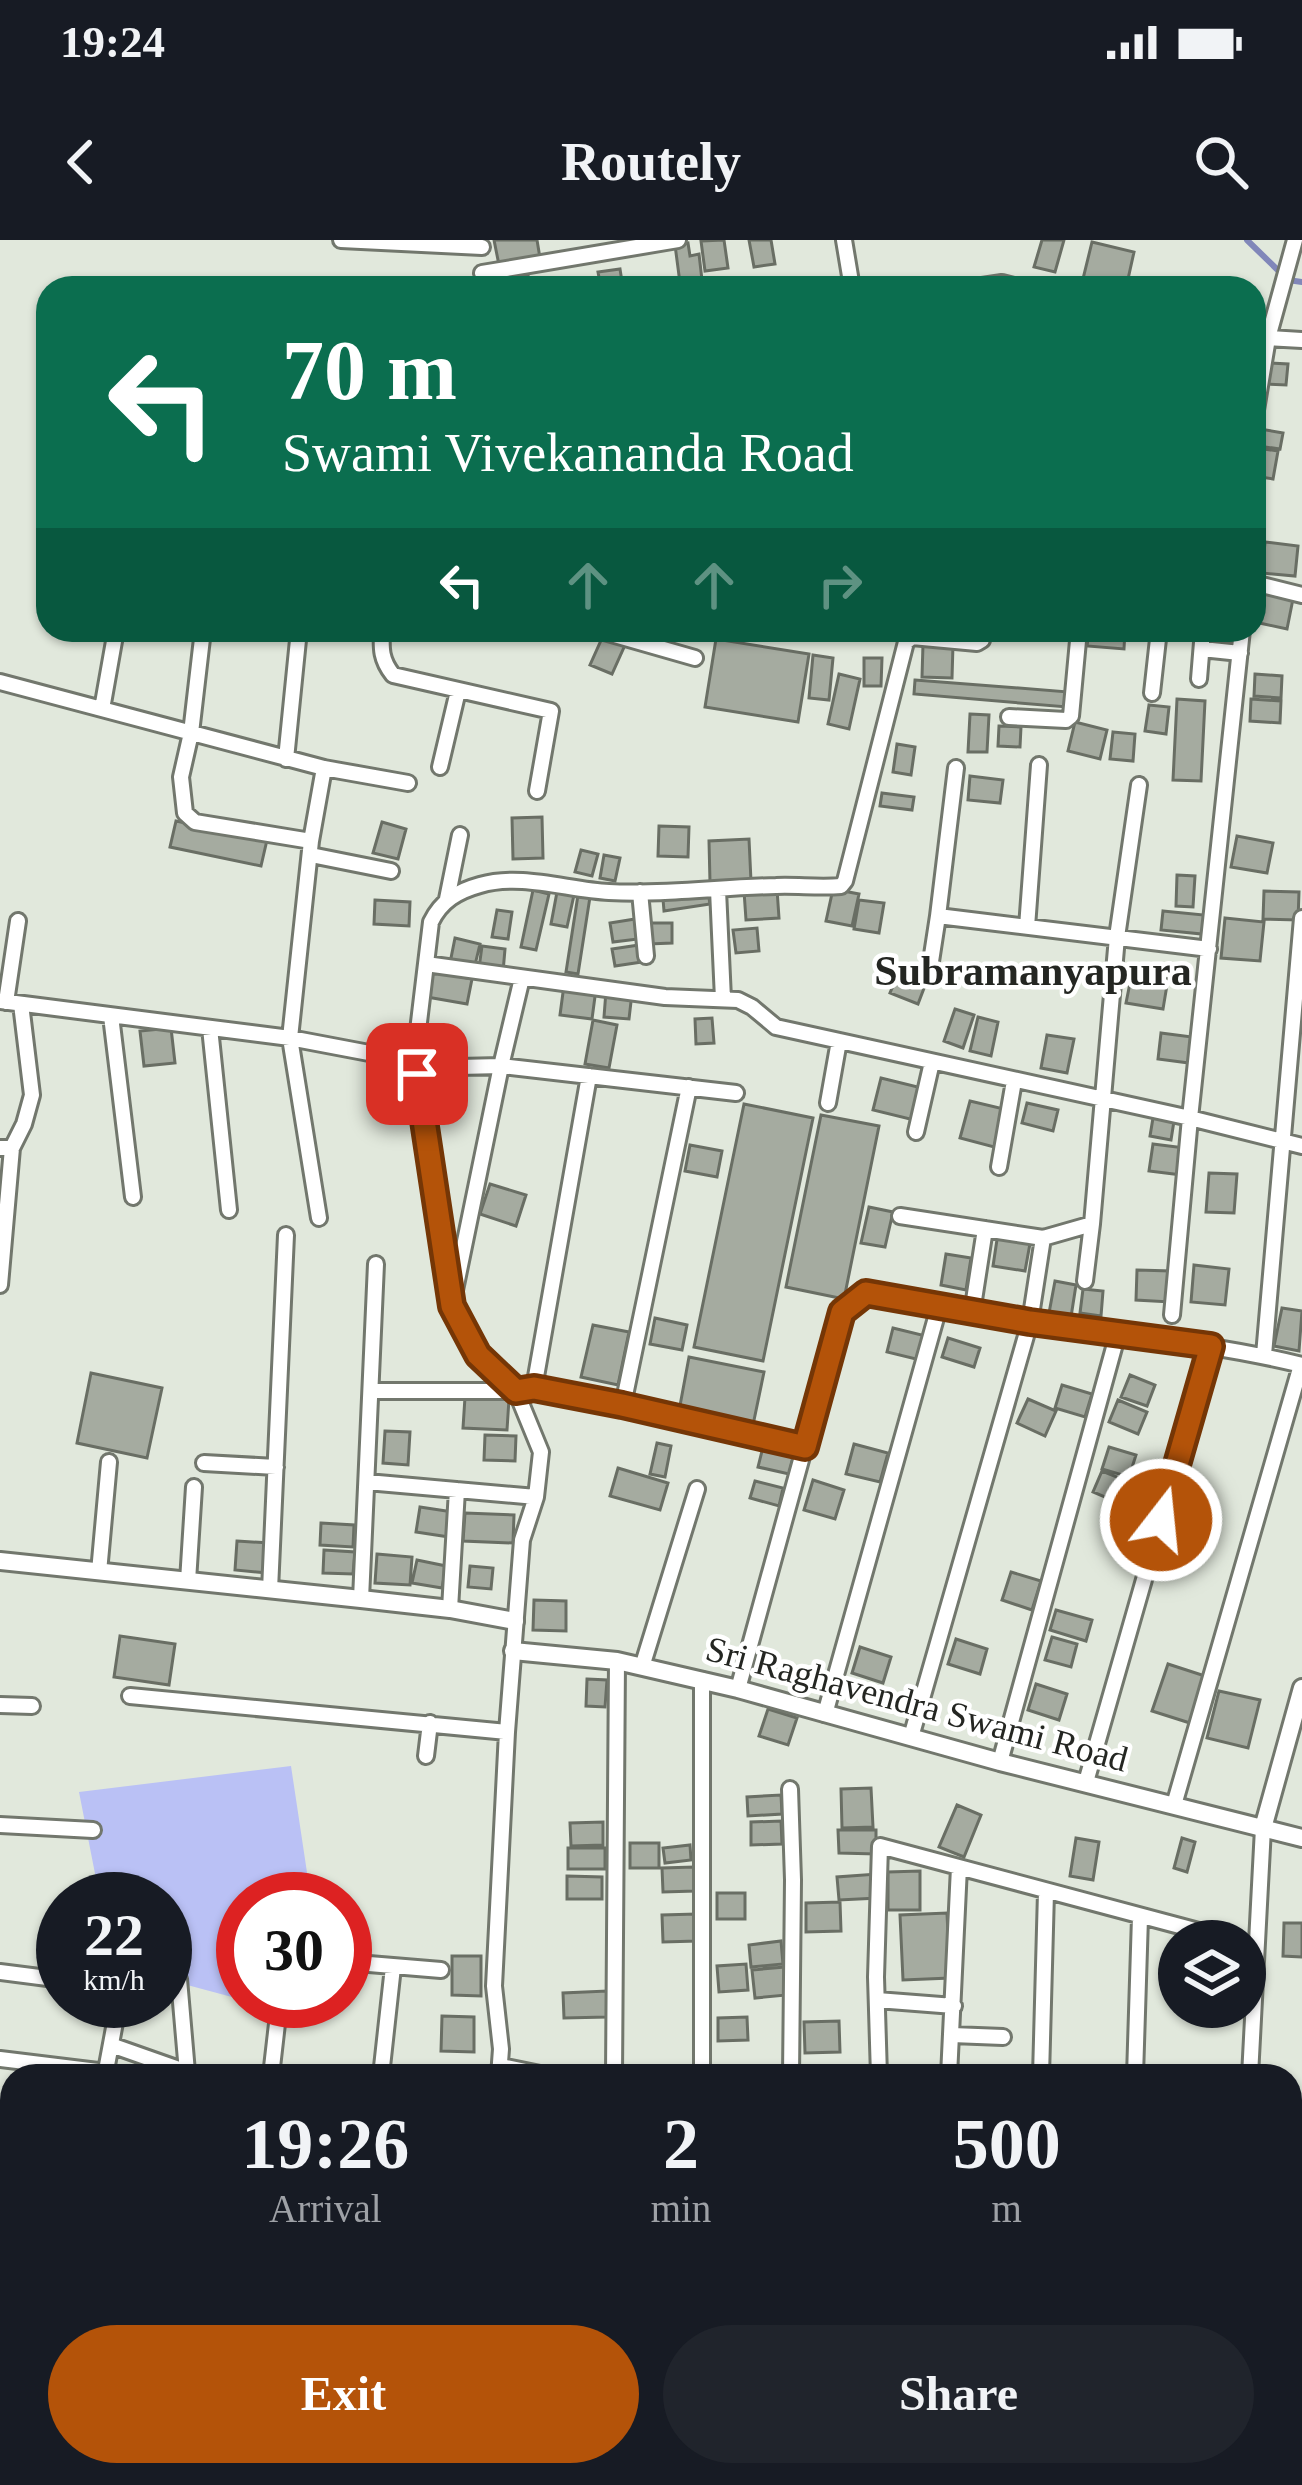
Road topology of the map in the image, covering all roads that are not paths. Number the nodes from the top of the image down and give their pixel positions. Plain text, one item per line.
1 (341, 240) edge
2 (678, 240) edge
3 (844, 240) edge
4 (1295, 240) edge
5 (482, 243) edge
6 (482, 276) edge
7 (502, 276) edge
8 (851, 276) edge
9 (1268, 338) junction
10 (1302, 340) edge
11 (1266, 350) edge
12 (1266, 586) edge
13 (1302, 595) edge
14 (114, 642) edge
15 (202, 642) edge
16 (297, 642) edge
17 (381, 642) edge
18 (638, 642) edge
19 (656, 642) edge
20 (906, 642) edge
21 (1078, 642) edge
22 (1158, 642) edge
23 (1202, 642) edge
24 (1241, 642) edge
25 (655, 647) junction
26 (1202, 649) junction
27 (1240, 653) junction
28 (694, 658) dead end
29 (1198, 679) dead end
30 (0, 682) edge
31 (458, 691) junction
32 (1152, 693) dead end
33 (102, 709) junction
34 (1010, 717) dead end
35 (191, 733) junction
36 (286, 759) junction
37 (1040, 765) dead end
38 (440, 767) dead end
39 (324, 768) junction
40 (956, 768) dead end
41 (408, 784) dead end
42 (1139, 785) dead end
43 (537, 791) dead end
44 (460, 835) dead end
45 (311, 848) junction
46 (391, 871) dead end
47 (718, 890) junction
48 (640, 892) junction
49 (447, 899) junction
50 (938, 916) junction
51 (1302, 918) edge
52 (18, 921) dead end
53 (1027, 926) junction
54 (1118, 937) junction
55 (1209, 949) junction
56 (646, 956) dead end
57 (426, 964) junction
58 (930, 968) dead end
59 (522, 978) junction
60 (723, 999) junction
61 (9, 1002) edge
62 (111, 1016) junction
63 (210, 1028) junction
64 (290, 1037) junction
65 (838, 1041) junction
66 (932, 1062) junction
67 (415, 1066) junction
68 (501, 1066) junction
69 (589, 1076) junction
70 (1014, 1081) junction
71 (689, 1088) junction
72 (736, 1093) dead end
73 (1104, 1101) junction
74 (828, 1102) dead end
75 (1190, 1118) junction
76 (916, 1132) dead end
77 (1282, 1142) junction
78 (1302, 1146) edge
79 (6, 1148) edge
80 (999, 1167) dead end
81 (133, 1197) dead end
82 (229, 1210) dead end
83 (900, 1216) dead end
84 (319, 1218) dead end
85 (1092, 1224) junction
86 (3, 1226) edge
87 (985, 1229) junction
88 (286, 1235) dead end
89 (1043, 1238) junction
90 (376, 1264) dead end
91 (1085, 1281) dead end
92 (0, 1285) edge
93 (452, 1306) junction
94 (939, 1307) junction
95 (972, 1313) junction
96 (1172, 1315) dead end
97 (1030, 1322) junction
98 (1118, 1333) junction
99 (1211, 1346) junction
100 (1264, 1354) junction
101 (1301, 1365) edge
102 (534, 1388) junction
103 (371, 1391) junction
104 (516, 1391) junction
105 (622, 1405) junction
106 (805, 1447) junction
107 (109, 1462) dead end
108 (204, 1463) dead end
109 (276, 1467) junction
110 (367, 1482) junction
111 (194, 1486) dead end
112 (457, 1490) junction
113 (698, 1490) dead end
114 (536, 1497) junction
115 (0, 1561) edge
116 (99, 1572) junction
117 (188, 1581) junction
118 (270, 1590) junction
119 (361, 1599) junction
120 (450, 1609) junction
121 (515, 1621) junction
122 (513, 1651) junction
123 (617, 1661) junction
124 (642, 1667) junction
125 (702, 1681) junction
126 (738, 1689) junction
127 (1301, 1694) edge
128 (130, 1696) dead end
129 (0, 1705) edge
130 (32, 1706) dead end
131 (825, 1714) junction
132 (430, 1723) junction
133 (507, 1732) junction
134 (911, 1737) junction
135 (426, 1756) dead end
136 (1000, 1762) junction
137 (1086, 1782) junction
138 (790, 1789) dead end
139 (1174, 1805) junction
140 (0, 1825) edge
141 (1263, 1828) junction
142 (93, 1830) dead end
143 (1302, 1838) edge
144 (959, 1867) junction
145 (1046, 1892) junction
146 (1140, 1917) junction
147 (1253, 1920) edge
148 (1158, 1922) edge
149 (372, 1965) edge
150 (393, 1967) junction
151 (441, 1970) dead end
152 (0, 1972) edge
153 (36, 1977) edge
154 (877, 2000) junction
155 (954, 2006) junction
156 (114, 2028) edge
157 (186, 2028) edge
158 (277, 2028) edge
159 (1250, 2028) edge
160 (952, 2036) junction
161 (1003, 2037) dead end
162 (111, 2045) junction
163 (0, 2059) edge
164 (35, 2064) edge
165 (107, 2064) edge
166 (165, 2064) edge
167 (191, 2064) edge
168 (273, 2064) edge
169 (382, 2064) edge
170 (500, 2064) edge
171 (614, 2064) edge
172 (702, 2064) edge
173 (791, 2064) edge
174 (879, 2064) edge
175 (950, 2064) edge
176 (1041, 2064) edge
177 (1135, 2064) edge
178 (1250, 2064) edge

1 - 5 street
2 - 7 street
3 - 8 street
4 - 9 street
5 - 6 street
9 - 10 street
9 - 11 street
12 - 13 street
14 - 33 street
15 - 35 street
16 - 36 street
17 - 31 street
18 - 25 street
19 - 25 street
20 - 47 street
21 - 34 street
22 - 32 street
23 - 26 street
24 - 27 street
25 - 28 street
26 - 27 street
26 - 29 street
27 - 55 street
30 - 33 street
31 - 38 street
31 - 43 street
33 - 35 street
35 - 36 street
35 - 45 street
36 - 39 street
37 - 53 street
39 - 41 street
39 - 45 street
40 - 50 street
42 - 54 street
44 - 49 street
45 - 46 street
45 - 64 street
47 - 48 street
47 - 60 street
48 - 49 street
48 - 56 street
49 - 57 street
50 - 53 street
50 - 58 street
51 - 77 street
52 - 61 street
53 - 54 street
54 - 55 street
54 - 73 street
55 - 75 street
57 - 59 street
57 - 67 street
59 - 60 street
59 - 68 street
60 - 65 street
61 - 62 street
61 - 79 street
62 - 63 street
62 - 81 street
63 - 64 street
63 - 82 street
64 - 67 street
64 - 84 street
65 - 66 street
65 - 74 street
66 - 70 street
66 - 76 street
67 - 68 street
67 - 93 street
68 - 69 street
68 - 93 street
69 - 71 street
69 - 102 street
70 - 73 street
70 - 80 street
71 - 72 street
71 - 105 street
73 - 75 street
73 - 85 street
75 - 77 street
75 - 96 street
77 - 78 street
77 - 100 street
79 - 86 street
83 - 87 street
85 - 89 street
85 - 91 street
86 - 92 street
87 - 89 street
87 - 95 street
88 - 109 street
89 - 97 street
90 - 103 street
93 - 104 street
94 - 95 street
94 - 106 street
94 - 131 street
95 - 97 street
97 - 98 street
97 - 134 street
98 - 99 street
98 - 136 street
99 - 100 street
99 - 137 street
100 - 101 street
101 - 139 street
102 - 104 street
102 - 105 street
103 - 104 street
103 - 110 street
104 - 114 street
105 - 106 street
106 - 126 street
107 - 116 street
108 - 109 street
109 - 118 street
110 - 112 street
110 - 119 street
111 - 117 street
112 - 114 street
112 - 120 street
113 - 124 street
114 - 121 street
115 - 116 street
116 - 117 street
117 - 118 street
118 - 119 street
119 - 120 street
120 - 121 street
121 - 122 street
122 - 123 street, Sri Raghavendra Swami Road
122 - 133 street
123 - 124 street, Sri Raghavendra Swami Road
123 - 171 street
124 - 125 street, Sri Raghavendra Swami Road
125 - 126 street, Sri Raghavendra Swami Road
125 - 172 street
126 - 131 street, Sri Raghavendra Swami Road
127 - 141 street
128 - 132 street
129 - 130 street
131 - 134 street, Sri Raghavendra Swami Road
132 - 133 street
132 - 135 street
133 - 170 street
134 - 136 street, Sri Raghavendra Swami Road
136 - 137 street, Sri Raghavendra Swami Road
137 - 139 street, Sri Raghavendra Swami Road
138 - 173 street
139 - 141 street, Sri Raghavendra Swami Road
140 - 142 street
141 - 143 street, Sri Raghavendra Swami Road
141 - 147 street
144 - 145 street
144 - 154 street
144 - 155 street
145 - 146 street
145 - 176 street
146 - 148 street
146 - 177 street
149 - 150 street
150 - 151 street
150 - 169 street
152 - 153 street
154 - 155 street
154 - 174 street
155 - 160 street
156 - 162 street
157 - 167 street
158 - 168 street
159 - 178 street
160 - 161 street
160 - 175 street
162 - 165 street
162 - 166 street
163 - 164 street

